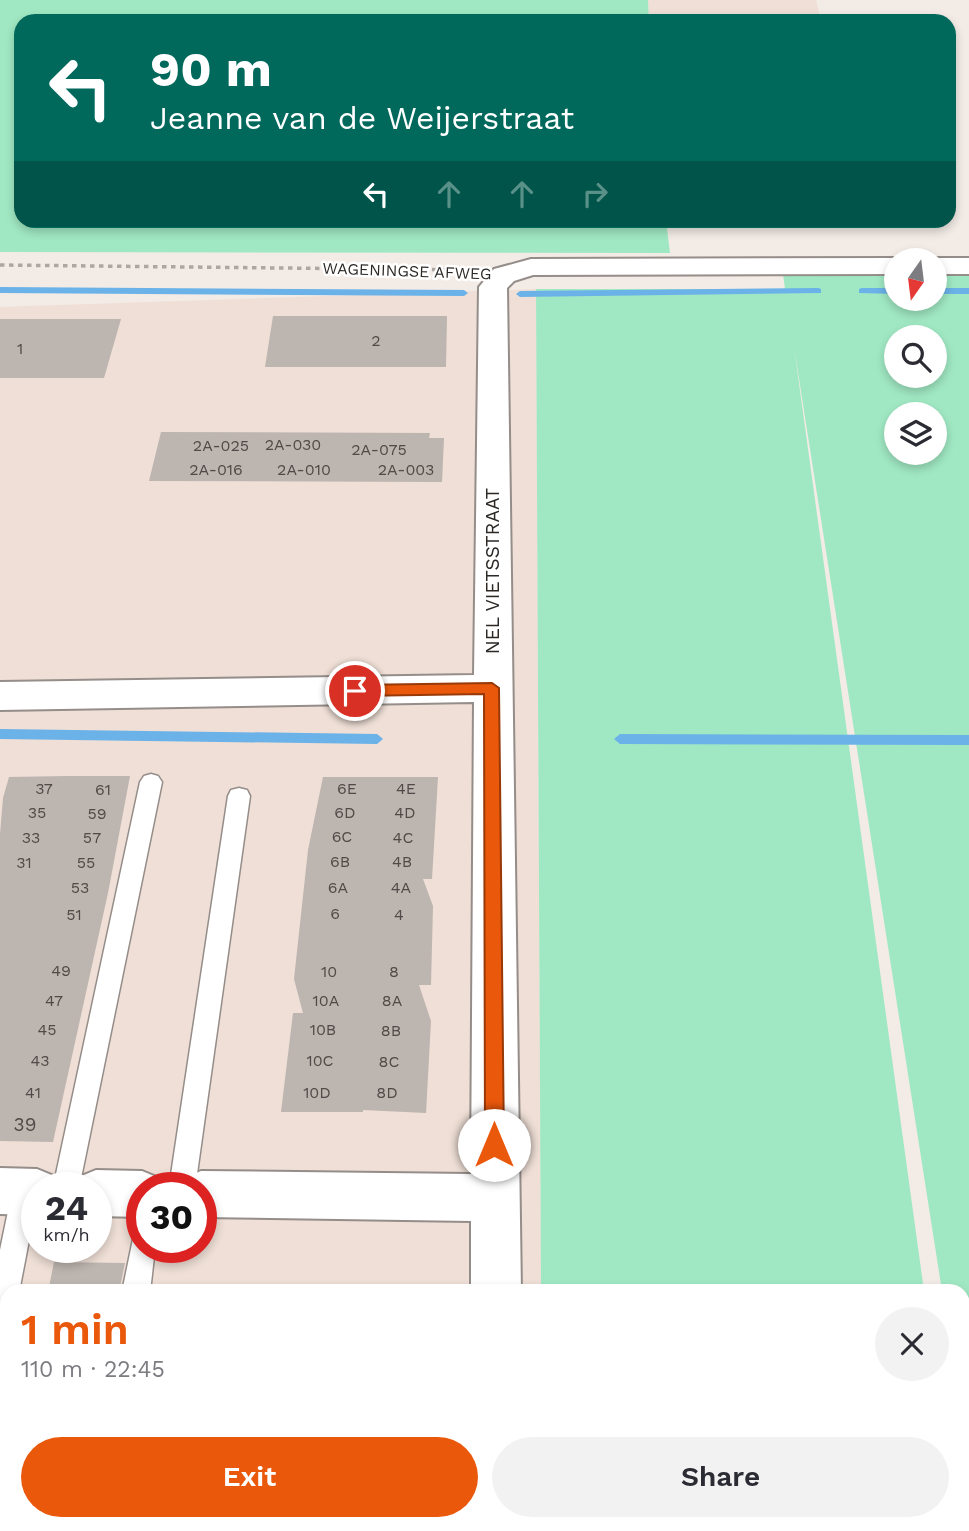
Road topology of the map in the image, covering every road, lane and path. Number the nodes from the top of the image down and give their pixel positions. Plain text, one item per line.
1 (0, 265) edge
2 (884, 266) edge
3 (947, 266) edge
4 (969, 266) edge
5 (505, 275) junction
6 (492, 688) junction
7 (0, 696) edge
8 (151, 782) dead end
9 (239, 796) dead end
10 (38, 1172) edge
11 (184, 1172) edge
12 (217, 1194) edge
13 (495, 1198) junction
14 (21, 1234) edge
15 (140, 1263) edge
16 (8, 1284) edge
17 (137, 1284) edge
18 (496, 1284) edge

1 - 5 path, WAGENINGSE AFWEG
2 - 5 street, WAGENINGSE AFWEG
3 - 4 street
5 - 6 street, NEL VIETSSTRAAT
6 - 7 street
6 - 13 street, NEL VIETSSTRAAT
8 - 10 lane
9 - 11 lane
12 - 13 street
13 - 18 street, NEL VIETSSTRAAT
14 - 16 lane
15 - 17 lane

